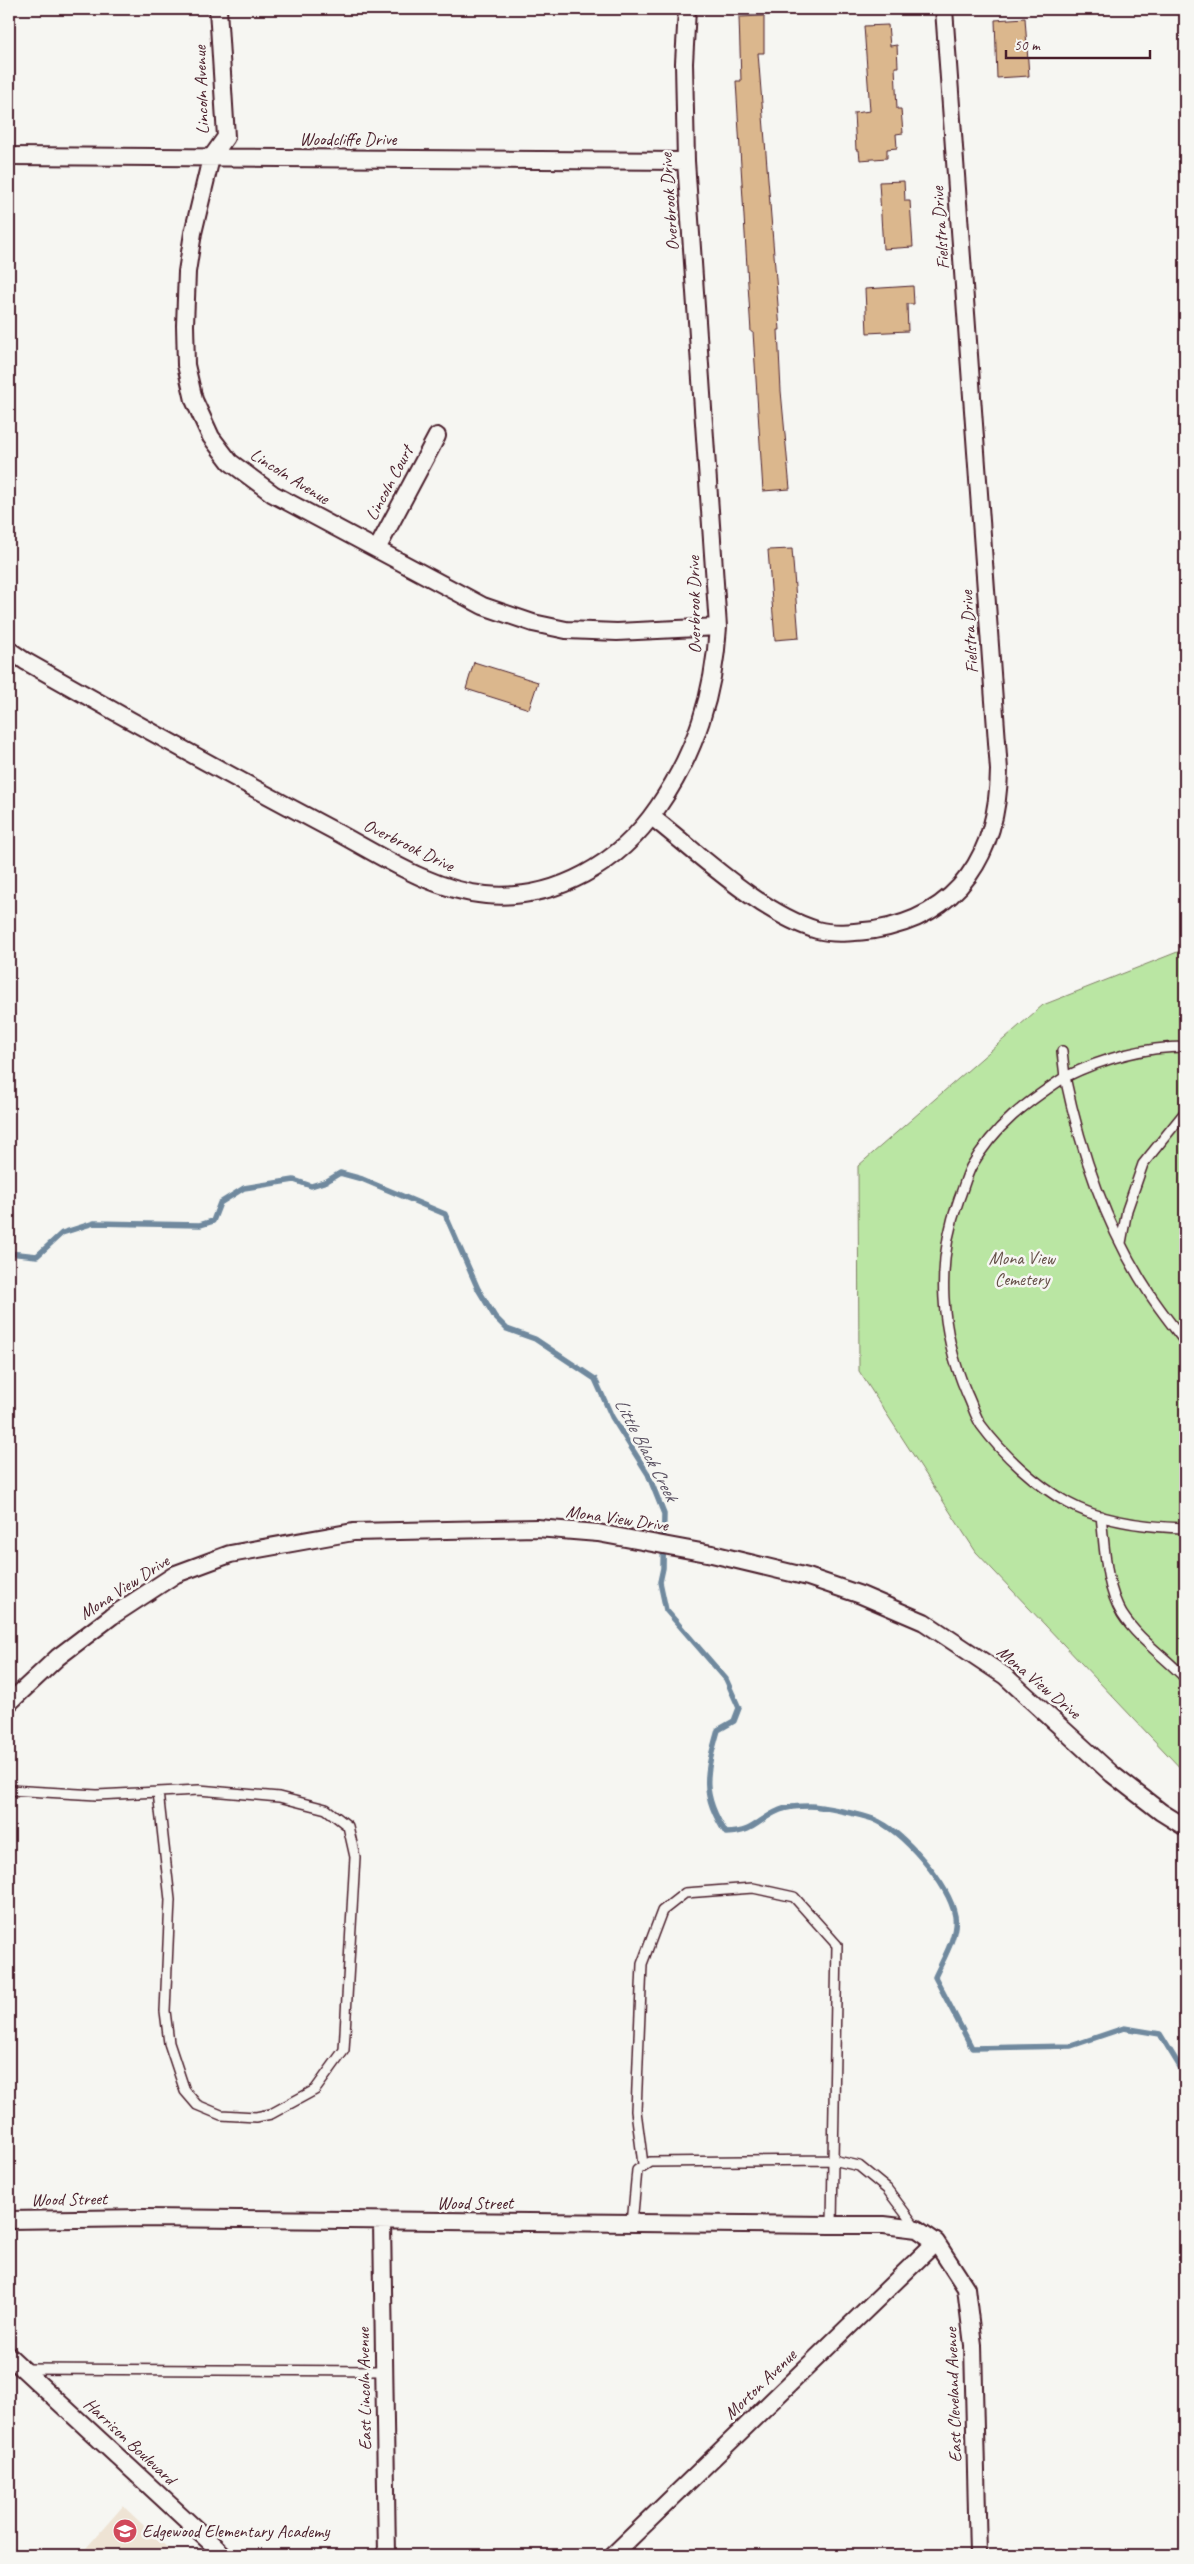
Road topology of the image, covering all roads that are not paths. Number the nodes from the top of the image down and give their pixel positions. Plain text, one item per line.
1 (218, 9) edge
2 (687, 9) edge
3 (944, 9) edge
4 (9, 156) edge
5 (211, 158) junction
6 (686, 161) junction
7 (437, 436) dead end
8 (377, 549) junction
9 (718, 627) junction
10 (9, 650) edge
11 (652, 816) junction
12 (1185, 1046) edge
13 (1062, 1051) dead end
14 (1065, 1077) junction
15 (1185, 1112) edge
16 (1121, 1244) junction
17 (1185, 1342) edge
18 (1102, 1516) junction
19 (1185, 1528) edge
20 (1185, 1678) edge
21 (9, 1703) edge
22 (9, 1790) edge
23 (158, 1792) junction
24 (1185, 1827) edge
25 (833, 2160) junction
26 (643, 2164) junction
27 (9, 2220) edge
28 (382, 2222) junction
29 (632, 2224) junction
30 (832, 2224) junction
31 (917, 2229) junction
32 (936, 2242) junction
33 (9, 2356) edge
34 (22, 2369) junction
35 (384, 2371) junction
36 (224, 2555) edge
37 (387, 2555) edge
38 (613, 2555) edge
39 (978, 2555) edge

1 - 5 street, Lincoln Avenue
2 - 6 street, Overbrook Drive
3 - 11 street, Fielstra Drive
4 - 5 street, Woodcliffe Drive
5 - 6 street, Woodcliffe Drive
5 - 8 street, Lincoln Avenue
6 - 9 street, Overbrook Drive
7 - 8 street, Lincoln Court
8 - 9 street, Lincoln Avenue
9 - 11 street, Overbrook Drive
10 - 11 street, Overbrook Drive
12 - 14 lane
13 - 14 lane
14 - 16 lane
14 - 18 lane
15 - 16 lane
16 - 17 lane
18 - 19 lane
18 - 20 lane
21 - 24 street, Mona View Drive
22 - 23 lane
23 - 23 lane
25 - 26 lane
25 - 26 lane
25 - 30 lane
25 - 31 lane
26 - 29 lane
27 - 28 street, Wood Street
28 - 29 street, Wood Street
28 - 35 street, East Lincoln Avenue
29 - 30 street, Wood Street
30 - 31 street, Wood Street
31 - 32 street, Wood Street
32 - 38 street, Morton Avenue
32 - 39 street, East Cleveland Avenue
33 - 34 street, Harrison Boulevard
34 - 35 lane
34 - 36 street, Harrison Boulevard
35 - 37 street, East Lincoln Avenue

